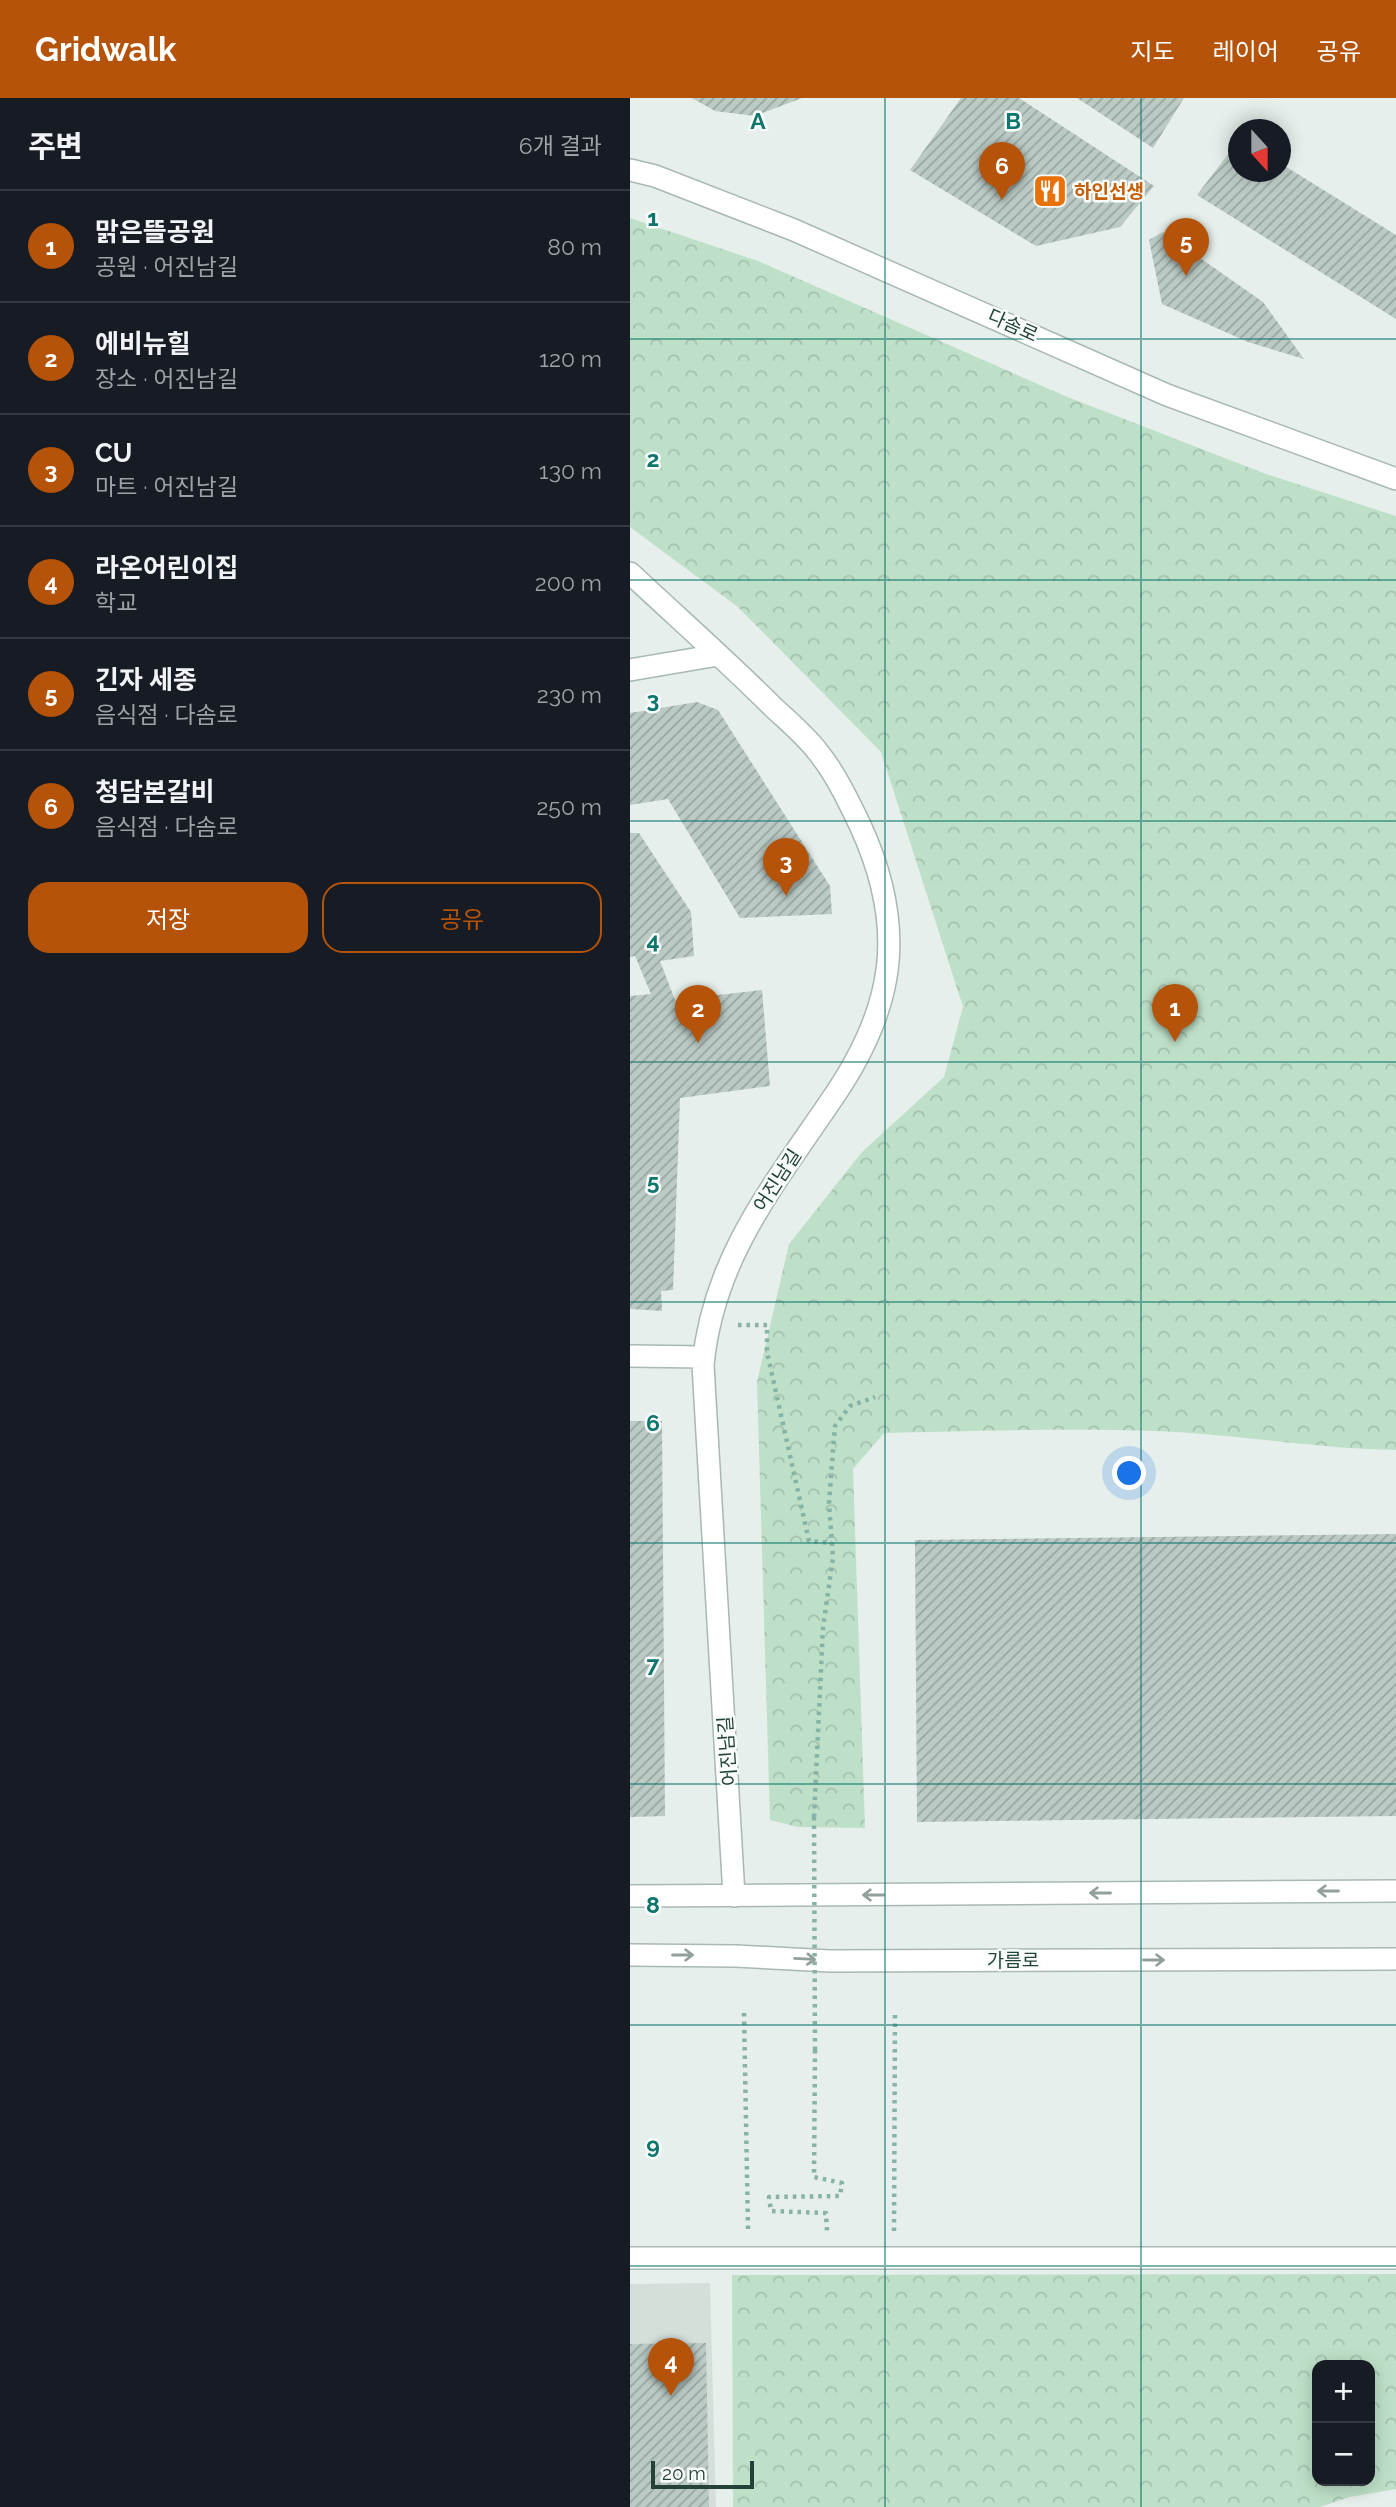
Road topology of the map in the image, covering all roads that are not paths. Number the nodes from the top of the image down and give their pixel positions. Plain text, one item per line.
1 (630, 170) edge
2 (1396, 479) edge
3 (630, 573) edge
4 (718, 655) junction
5 (630, 670) edge
6 (630, 1356) edge
7 (704, 1357) junction
8 (1396, 1891) edge
9 (630, 1896) edge
10 (734, 1896) junction
11 (630, 1955) edge
12 (1396, 1959) edge
13 (630, 2258) edge
14 (1396, 2258) edge

1 - 2 street, 다솜로
3 - 4 street, 어진남길
4 - 5 street
4 - 7 street, 어진남길
6 - 7 street
7 - 10 street, 어진남길
8 -> 10 street
9 - 10 street
11 -> 12 street, 가름로
13 - 14 street

